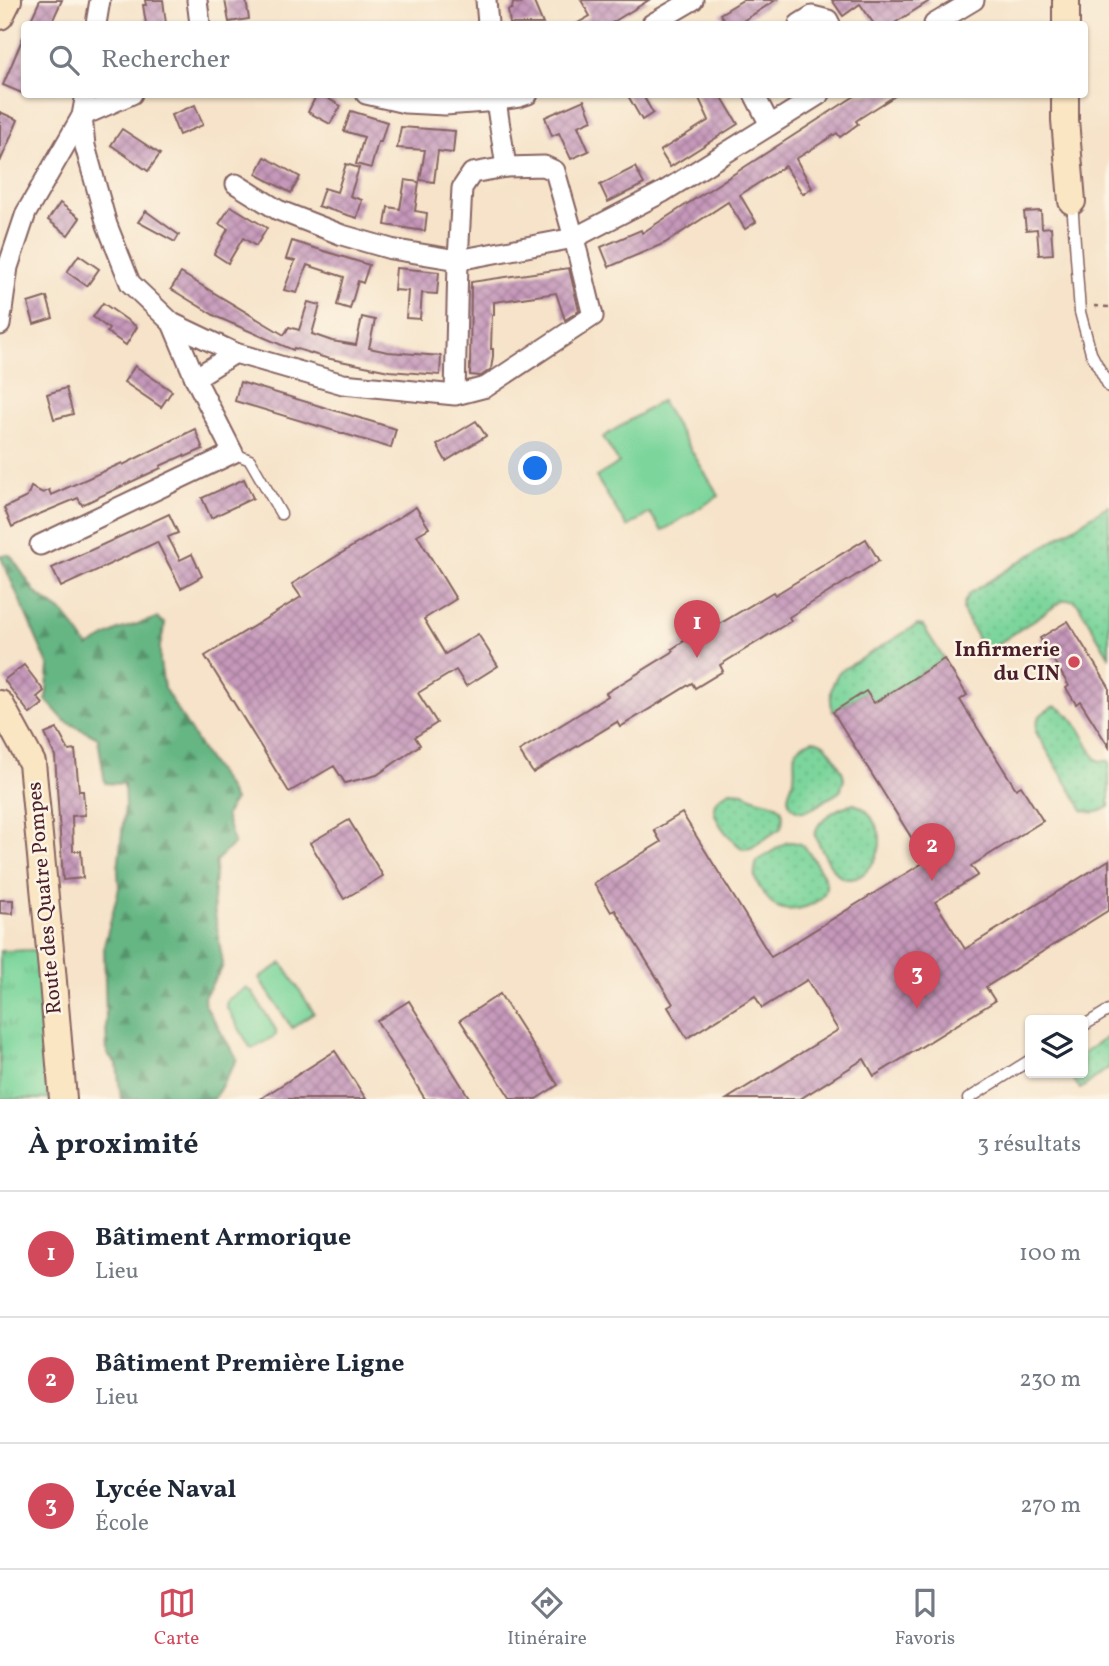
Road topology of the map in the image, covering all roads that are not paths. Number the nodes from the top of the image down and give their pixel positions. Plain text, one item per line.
1 (8, 0) edge
2 (100, 0) edge
3 (197, 0) edge
4 (486, 0) edge
5 (693, 0) edge
6 (974, 0) edge
7 (1066, 0) edge
8 (0, 16) edge
9 (96, 21) edge
10 (200, 21) edge
11 (488, 21) edge
12 (657, 21) edge
13 (804, 21) edge
14 (828, 21) edge
15 (939, 21) edge
16 (1066, 21) edge
17 (85, 98) edge
18 (123, 98) edge
19 (383, 98) edge
20 (490, 98) edge
21 (496, 98) edge
22 (756, 98) edge
23 (814, 98) edge
24 (1065, 98) edge
25 (82, 116) junction
26 (771, 125) junction
27 (506, 167) junction
28 (236, 184) dead end
29 (1072, 201) joint
30 (574, 238) junction
31 (458, 260) junction
32 (172, 323) junction
33 (0, 325) edge
34 (235, 353) junction
35 (195, 378) junction
36 (1109, 387) edge
37 (455, 395) junction
38 (233, 453) junction
39 (281, 514) dead end
40 (40, 545) dead end
41 (0, 704) edge
42 (1109, 1010) edge
43 (1088, 1024) edge
44 (1025, 1063) edge
45 (63, 1099) edge
46 (968, 1099) edge

1 - 8 street
2 - 9 street
3 - 10 street
4 - 11 street
5 - 12 street
6 - 15 street
7 - 16 street
13 - 14 street
17 - 25 street
18 - 25 street
19 - 20 street
21 - 27 street
22 - 26 street
23 - 26 street
24 - 29 street
25 - 32 street
25 - 33 street
26 - 30 street
27 - 30 street
27 - 31 street
28 - 31 street
29 - 36 lane
30 - 31 street
30 - 37 street
31 - 37 street
32 - 34 street
32 - 35 street
34 - 35 street
34 - 37 street
35 - 38 street
38 - 39 lane
38 - 40 street
41 - 45 street, Route des Quatre Pompes
42 - 43 lane
44 - 46 lane

